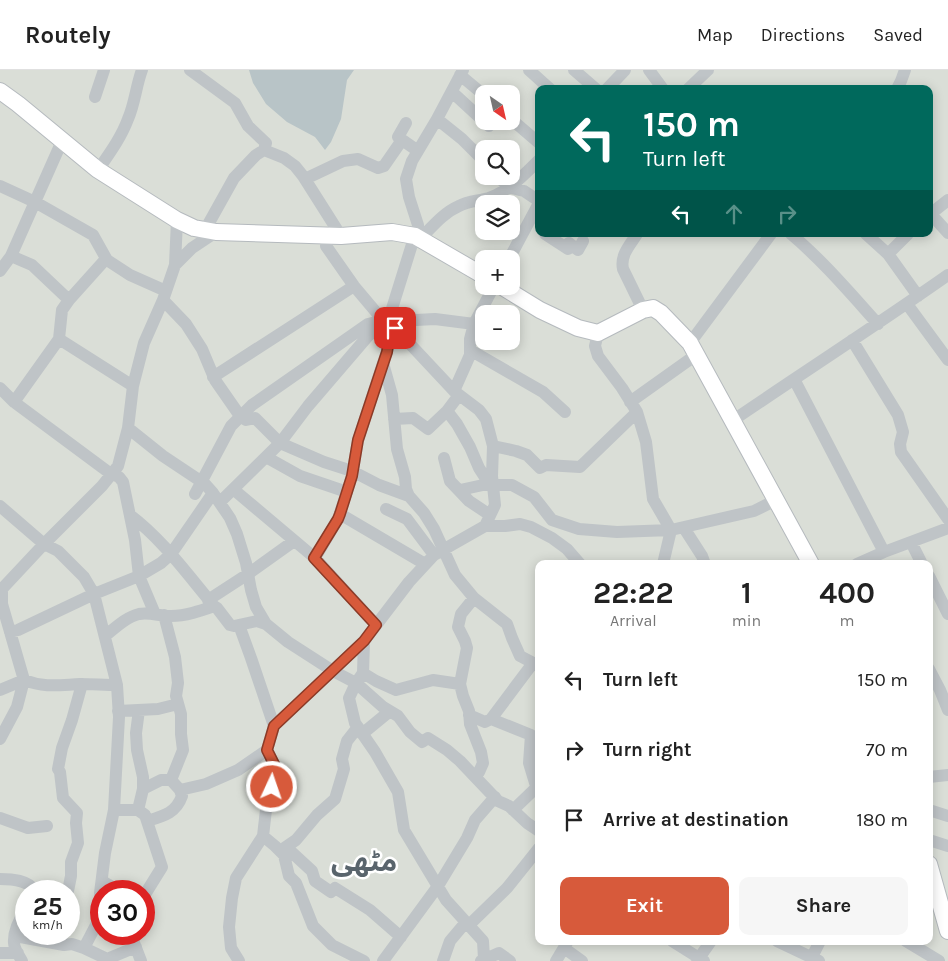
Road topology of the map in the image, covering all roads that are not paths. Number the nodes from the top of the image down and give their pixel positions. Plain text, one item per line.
1 (104, 70) edge
2 (142, 70) edge
3 (190, 70) edge
4 (529, 70) edge
5 (574, 70) edge
6 (625, 70) edge
7 (708, 70) edge
8 (905, 70) edge
9 (462, 73) edge
10 (546, 85) edge
11 (591, 85) edge
12 (611, 85) edge
13 (692, 85) edge
14 (899, 85) edge
15 (475, 86) edge
16 (0, 91) edge
17 (452, 92) junction
18 (95, 97) dead end
19 (475, 113) edge
20 (437, 119) junction
21 (406, 123) dead end
22 (520, 127) edge
23 (402, 140) junction
24 (535, 140) edge
25 (62, 141) junction
26 (264, 150) junction
27 (418, 151) junction
28 (475, 152) edge
29 (535, 164) edge
30 (98, 170) junction
31 (305, 179) junction
32 (0, 186) edge
33 (508, 187) junction
34 (535, 199) edge
35 (948, 200) edge
36 (35, 202) junction
37 (933, 212) edge
38 (933, 217) edge
39 (177, 220) junction
40 (533, 226) edge
41 (211, 231) junction
42 (948, 233) edge
43 (335, 236) junction
44 (550, 237) edge
45 (633, 237) edge
46 (769, 237) edge
47 (794, 237) edge
48 (869, 237) edge
49 (905, 237) edge
50 (418, 238) junction
51 (583, 241) dead end
52 (516, 250) edge
53 (888, 254) junction
54 (11, 256) junction
55 (107, 260) junction
56 (176, 265) junction
57 (0, 271) edge
58 (475, 271) edge
59 (948, 275) edge
60 (354, 286) junction
61 (164, 295) junction
62 (489, 295) edge
63 (515, 295) edge
64 (918, 296) junction
65 (69, 300) junction
66 (907, 304) junction
67 (643, 310) junction
68 (387, 323) junction
69 (474, 324) junction
70 (878, 324) junction
71 (598, 333) junction
72 (58, 339) junction
73 (852, 340) junction
74 (693, 349) junction
75 (470, 350) junction
76 (948, 360) edge
77 (383, 363) junction
78 (214, 377) junction
79 (794, 379) junction
80 (133, 386) junction
81 (0, 388) edge
82 (456, 393) junction
83 (14, 402) junction
84 (634, 407) junction
85 (446, 411) junction
86 (565, 412) dead end
87 (240, 416) junction
88 (394, 419) junction
89 (732, 421) junction
90 (128, 428) junction
91 (280, 443) junction
92 (493, 446) junction
93 (266, 456) junction
94 (444, 458) dead end
95 (352, 471) junction
96 (111, 474) junction
97 (202, 482) junction
98 (492, 485) junction
99 (234, 489) junction
100 (460, 490) junction
101 (347, 492) junction
102 (196, 494) dead end
103 (409, 496) junction
104 (216, 498) junction
105 (776, 500) junction
106 (0, 506) edge
107 (386, 509) dead end
108 (340, 514) junction
109 (130, 515) junction
110 (948, 519) edge
111 (488, 521) junction
112 (948, 528) edge
113 (677, 529) junction
114 (294, 540) junction
115 (911, 542) junction
116 (44, 544) junction
117 (884, 552) junction
118 (171, 554) junction
119 (434, 556) junction
120 (314, 558) junction
121 (577, 560) edge
122 (665, 560) edge
123 (704, 560) edge
124 (809, 560) edge
125 (874, 560) edge
126 (920, 560) edge
127 (248, 574) junction
128 (139, 576) junction
129 (933, 584) edge
130 (1, 591) edge
131 (94, 594) junction
132 (474, 598) junction
133 (211, 603) junction
134 (948, 614) edge
135 (159, 615) junction
136 (266, 624) junction
137 (376, 625) junction
138 (239, 626) junction
139 (10, 632) junction
140 (105, 636) junction
141 (364, 641) junction
142 (535, 664) edge
143 (535, 666) edge
144 (333, 671) junction
145 (933, 677) edge
146 (359, 678) junction
147 (24, 680) junction
148 (82, 684) junction
149 (460, 684) junction
150 (117, 685) junction
151 (0, 690) edge
152 (939, 690) edge
153 (178, 704) junction
154 (139, 710) junction
155 (948, 710) edge
156 (118, 711) junction
157 (390, 711) junction
158 (469, 715) junction
159 (491, 719) junction
160 (274, 726) junction
161 (360, 731) junction
162 (0, 739) edge
163 (267, 750) junction
164 (948, 775) edge
165 (474, 776) junction
166 (933, 777) edge
167 (535, 778) edge
168 (170, 780) junction
169 (142, 789) junction
170 (535, 789) edge
171 (180, 790) junction
172 (495, 797) junction
173 (114, 810) junction
174 (138, 810) junction
175 (513, 810) junction
176 (933, 811) edge
177 (948, 816) edge
178 (0, 818) edge
179 (147, 821) junction
180 (47, 826) dead end
181 (535, 828) edge
182 (263, 836) junction
183 (933, 841) edge
184 (948, 846) edge
185 (283, 849) junction
186 (535, 853) edge
187 (933, 878) edge
188 (0, 879) edge
189 (16, 880) edge
190 (70, 880) edge
191 (102, 880) edge
192 (154, 880) edge
193 (438, 886) junction
194 (468, 924) junction
195 (948, 931) edge
196 (15, 936) edge
197 (90, 936) edge
198 (401, 937) junction
199 (75, 945) edge
200 (566, 945) edge
201 (678, 945) edge
202 (709, 945) edge
203 (784, 945) edge
204 (817, 945) edge
205 (913, 945) edge
206 (136, 947) joint
207 (84, 948) junction
208 (0, 953) edge
209 (20, 957) edge
210 (100, 958) edge
211 (808, 958) edge
212 (483, 960) edge
213 (700, 960) edge
214 (141, 961) edge
215 (239, 961) edge
216 (364, 961) edge
217 (384, 961) edge
218 (443, 961) edge
219 (510, 961) edge
220 (556, 961) edge
221 (582, 961) edge
222 (940, 961) edge

1 - 18 street
2 - 30 street
3 - 26 street
4 - 10 street
5 - 11 street
6 - 12 street
7 - 13 street
8 - 14 street
9 - 15 street
9 - 17 street
16 - 25 main road
17 - 19 street
17 - 20 street
20 - 27 street
20 - 28 street
21 - 23 street
22 - 24 street
23 - 27 street
23 - 31 street
25 - 30 main road
25 - 36 street
26 - 31 street
26 - 41 street
27 - 50 street
29 - 33 street
30 - 39 main road
31 - 43 street
32 - 36 street
33 - 34 street
33 - 50 street
35 - 37 street
36 - 54 street
36 - 55 street
38 - 42 street
39 - 41 main road
39 - 56 street
40 - 52 street
41 - 43 main road
41 - 56 street
43 - 50 main road
43 - 60 street
44 - 51 street
45 - 67 street
46 - 74 street
47 - 70 street
48 - 53 street
49 - 53 street
50 - 58 main road
50 - 68 street
53 - 64 street
54 - 57 street
54 - 65 street
55 - 61 street
55 - 65 street
56 - 61 street
59 - 64 street
60 - 68 street
60 - 78 street
61 - 78 street
61 - 80 street
62 - 69 street
63 - 71 main road
64 - 66 street
65 - 72 street
66 - 70 street
66 - 76 street
67 - 71 main road
67 - 74 main road
68 - 69 street
68 - 77 street
68 - 82 street
68 - 87 street
68 - 91 street
69 - 75 street
70 - 73 street
71 - 84 street
72 - 80 street
72 - 83 street
73 - 79 street
73 - 110 street
74 - 84 street
74 - 89 main road
75 - 82 street
75 - 86 street
77 - 88 street
77 - 95 street
78 - 87 street
79 - 89 street
79 - 117 street
80 - 90 street
81 - 83 street
82 - 85 street
82 - 92 street
83 - 96 street
84 - 92 street
84 - 113 street
85 - 88 street
85 - 98 street
87 - 91 street
87 - 97 street
88 - 103 street
89 - 105 main road
90 - 96 street
90 - 97 street
91 - 93 street
91 - 95 street
92 - 98 street
93 - 99 street
93 - 101 street
94 - 100 street
95 - 101 street
95 - 103 street
96 - 109 street
96 - 116 street
97 - 102 street
97 - 104 street
98 - 100 street
98 - 111 street
98 - 113 street
99 - 104 street
99 - 114 street
100 - 111 street
101 - 108 street
103 - 119 street
104 - 118 street
104 - 127 street
105 - 113 street
105 - 124 main road
106 - 116 street
107 - 119 street
108 - 119 street
108 - 120 street
109 - 118 street
109 - 128 street
111 - 119 street
111 - 121 street
112 - 115 street
113 - 122 street
113 - 123 street
114 - 120 street
114 - 127 street
115 - 117 street
115 - 126 street
116 - 130 street
116 - 131 street
117 - 125 street
118 - 128 street
118 - 133 street
119 - 132 street
119 - 137 street
120 - 137 street
127 - 133 street
127 - 136 street
128 - 131 street
128 - 135 street
129 - 134 street
130 - 139 street
131 - 139 street
131 - 140 street
132 - 142 street
132 - 149 street
133 - 135 street
133 - 138 street
135 - 140 street
135 - 153 street
136 - 138 street
136 - 144 street
137 - 141 street
138 - 160 street
139 - 147 street
140 - 150 street
141 - 144 street
141 - 146 street
143 - 159 street
144 - 146 street
144 - 160 street
145 - 152 street
146 - 149 street
146 - 157 street
146 - 161 street
147 - 148 street
147 - 151 street
147 - 162 street
148 - 150 street
148 - 190 street
149 - 158 street
150 - 156 street
152 - 155 street
153 - 154 street
153 - 168 street
154 - 156 street
154 - 169 street
156 - 173 street
157 - 161 street
157 - 165 street
158 - 159 street
158 - 165 street
159 - 167 street
160 - 163 street
161 - 185 street
161 - 193 street
163 - 171 street
163 - 182 street
164 - 166 street
165 - 172 street
168 - 169 street
168 - 171 street
169 - 174 street
170 - 175 street
171 - 179 street
172 - 175 street
172 - 193 street
173 - 174 street
173 - 191 street
174 - 179 street
175 - 181 street
176 - 177 street
178 - 180 street
179 - 192 street
182 - 185 street
182 - 215 street
183 - 184 street
185 - 198 street
185 - 216 street
186 - 194 street
187 - 195 main road
188 - 189 street
193 - 194 street
193 - 198 street
194 - 212 street
194 - 218 street
196 - 209 street
197 - 207 street
198 - 217 street
199 - 207 street
200 - 220 street
200 - 221 street
201 - 213 street
202 - 213 street
203 - 211 street
204 - 211 street
205 - 222 street
206 - 210 street
206 - 214 street
207 - 210 street
208 - 209 street
212 - 219 street

